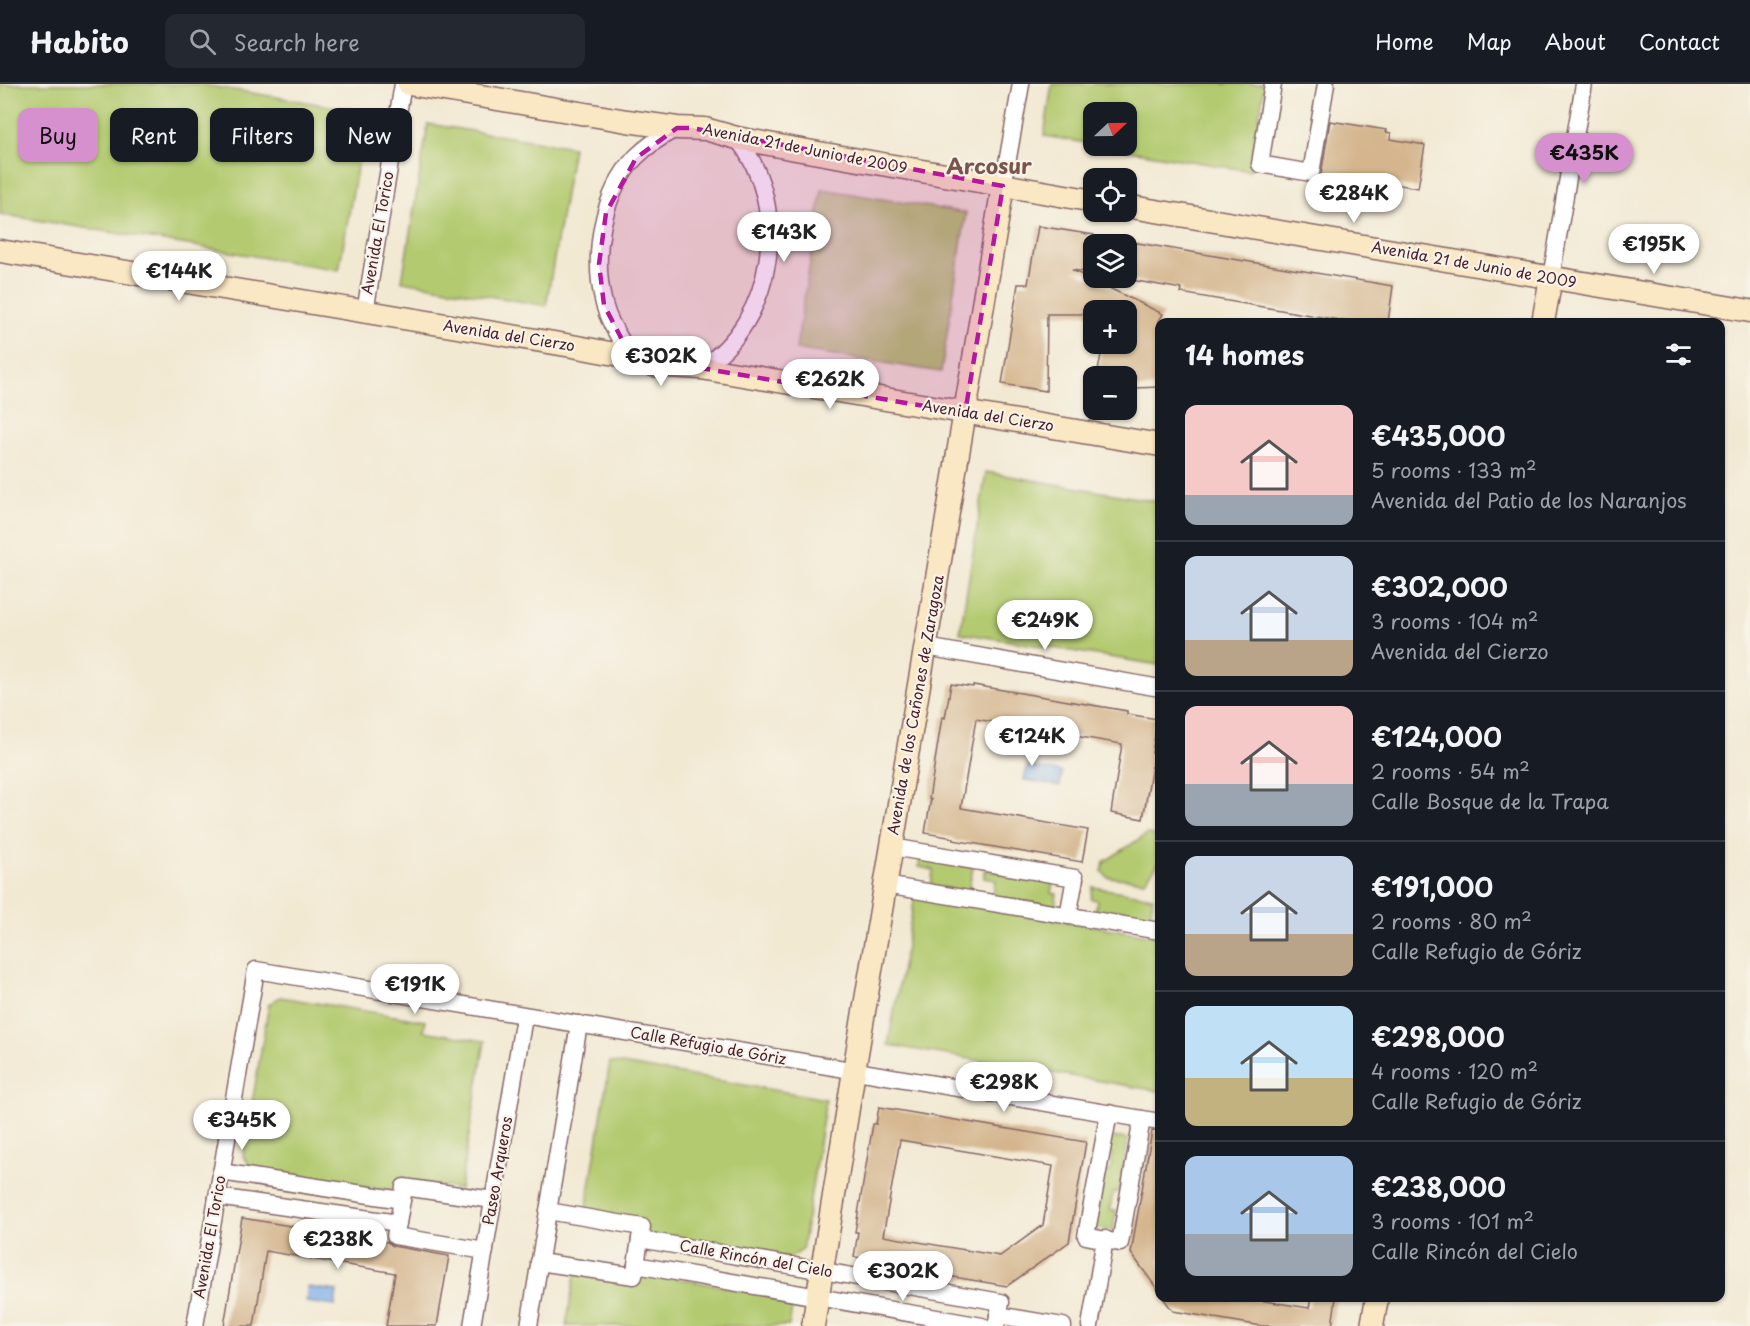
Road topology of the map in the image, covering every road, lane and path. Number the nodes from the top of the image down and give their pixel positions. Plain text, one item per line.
1 (403, 84) edge
2 (409, 84) edge
3 (1021, 84) edge
4 (1273, 84) edge
5 (1326, 84) edge
6 (1584, 84) edge
7 (677, 128) junction
8 (737, 138) junction
9 (1003, 186) junction
10 (1083, 199) edge
11 (1137, 208) edge
12 (0, 251) edge
13 (1551, 278) junction
14 (1750, 311) edge
15 (365, 312) junction
16 (1544, 318) edge
17 (631, 357) junction
18 (701, 368) junction
19 (965, 413) junction
20 (1155, 444) edge
21 (926, 647) junction
22 (1155, 687) edge
23 (892, 847) junction
24 (885, 885) junction
25 (1068, 916) junction
26 (1155, 931) edge
27 (256, 970) joint
28 (524, 1017) junction
29 (579, 1024) junction
30 (854, 1071) junction
31 (1108, 1113) junction
32 (1142, 1119) junction
33 (1155, 1121) edge
34 (221, 1172) junction
35 (217, 1197) junction
36 (402, 1200) junction
37 (494, 1200) junction
38 (548, 1211) junction
39 (398, 1223) junction
40 (640, 1239) junction
41 (1105, 1239) junction
42 (485, 1251) junction
43 (539, 1262) junction
44 (636, 1265) junction
45 (822, 1271) junction
46 (818, 1298) junction
47 (1376, 1302) edge
48 (997, 1321) edge
49 (195, 1326) edge
50 (472, 1326) edge
51 (529, 1326) edge
52 (813, 1326) edge
53 (982, 1326) edge
54 (1063, 1326) edge
55 (1090, 1326) edge
56 (1372, 1326) edge

1 - 15 street, Avenida El Torico
2 - 7 main road, Avenida 21 de Junio de 2009
3 - 9 street, Avenida de los Cañones de Zaragoza
4 - 5 street
6 - 13 street
7 - 8 main road, Avenida 21 de Junio de 2009
7 - 17 street
8 - 9 main road, Avenida 21 de Junio de 2009
8 - 18 street
9 - 10 main road, Avenida 21 de Junio de 2009
9 - 19 main road, Avenida de los Cañones de Zaragoza
11 - 13 main road, Avenida 21 de Junio de 2009
12 - 15 main road, Avenida del Cierzo
13 - 14 main road, Avenida 21 de Junio de 2009
13 - 16 main road
15 - 17 main road, Avenida del Cierzo
17 - 18 main road, Avenida del Cierzo
18 - 19 main road, Avenida del Cierzo
19 - 20 main road, Avenida del Cierzo
19 - 21 main road, Avenida de los Cañones de Zaragoza
21 - 22 street
21 - 23 main road, Avenida de los Cañones de Zaragoza
23 - 24 main road, Avenida de los Cañones de Zaragoza
23 - 25 street
24 - 25 street
24 - 30 main road, Avenida de los Cañones de Zaragoza
25 - 26 street
27 - 28 street, Calle Refugio de Góriz
27 - 34 street, Avenida El Torico
28 - 29 street, Calle Refugio de Góriz
28 - 37 street, Paseo Arqueros
29 - 30 street, Calle Refugio de Góriz
29 - 38 street
30 - 31 street, Calle Refugio de Góriz
30 - 45 main road, Avenida de los Cañones de Zaragoza
31 - 32 street, Calle Refugio de Góriz
31 - 41 street
32 - 33 street, Calle Refugio de Góriz
32 - 41 street
34 - 35 street, Avenida El Torico
34 - 36 street
35 - 39 street
35 - 49 street, Avenida El Torico
36 - 37 street
36 - 39 street
37 - 42 street, Paseo Arqueros
38 - 40 street
38 - 43 street
39 - 42 street
40 - 44 street
40 - 45 street, Calle Rincón del Cielo
41 - 55 street
42 - 50 street, Paseo Arqueros
43 - 44 street
43 - 51 street
44 - 46 street, Calle Rincón del Cielo
45 - 46 main road, Avenida de los Cañones de Zaragoza
45 - 48 street, Calle Rincón del Cielo
46 - 52 main road, Avenida de los Cañones de Zaragoza
46 - 53 street, Calle Rincón del Cielo
47 - 56 main road
48 - 54 street, Calle Rincón del Cielo

